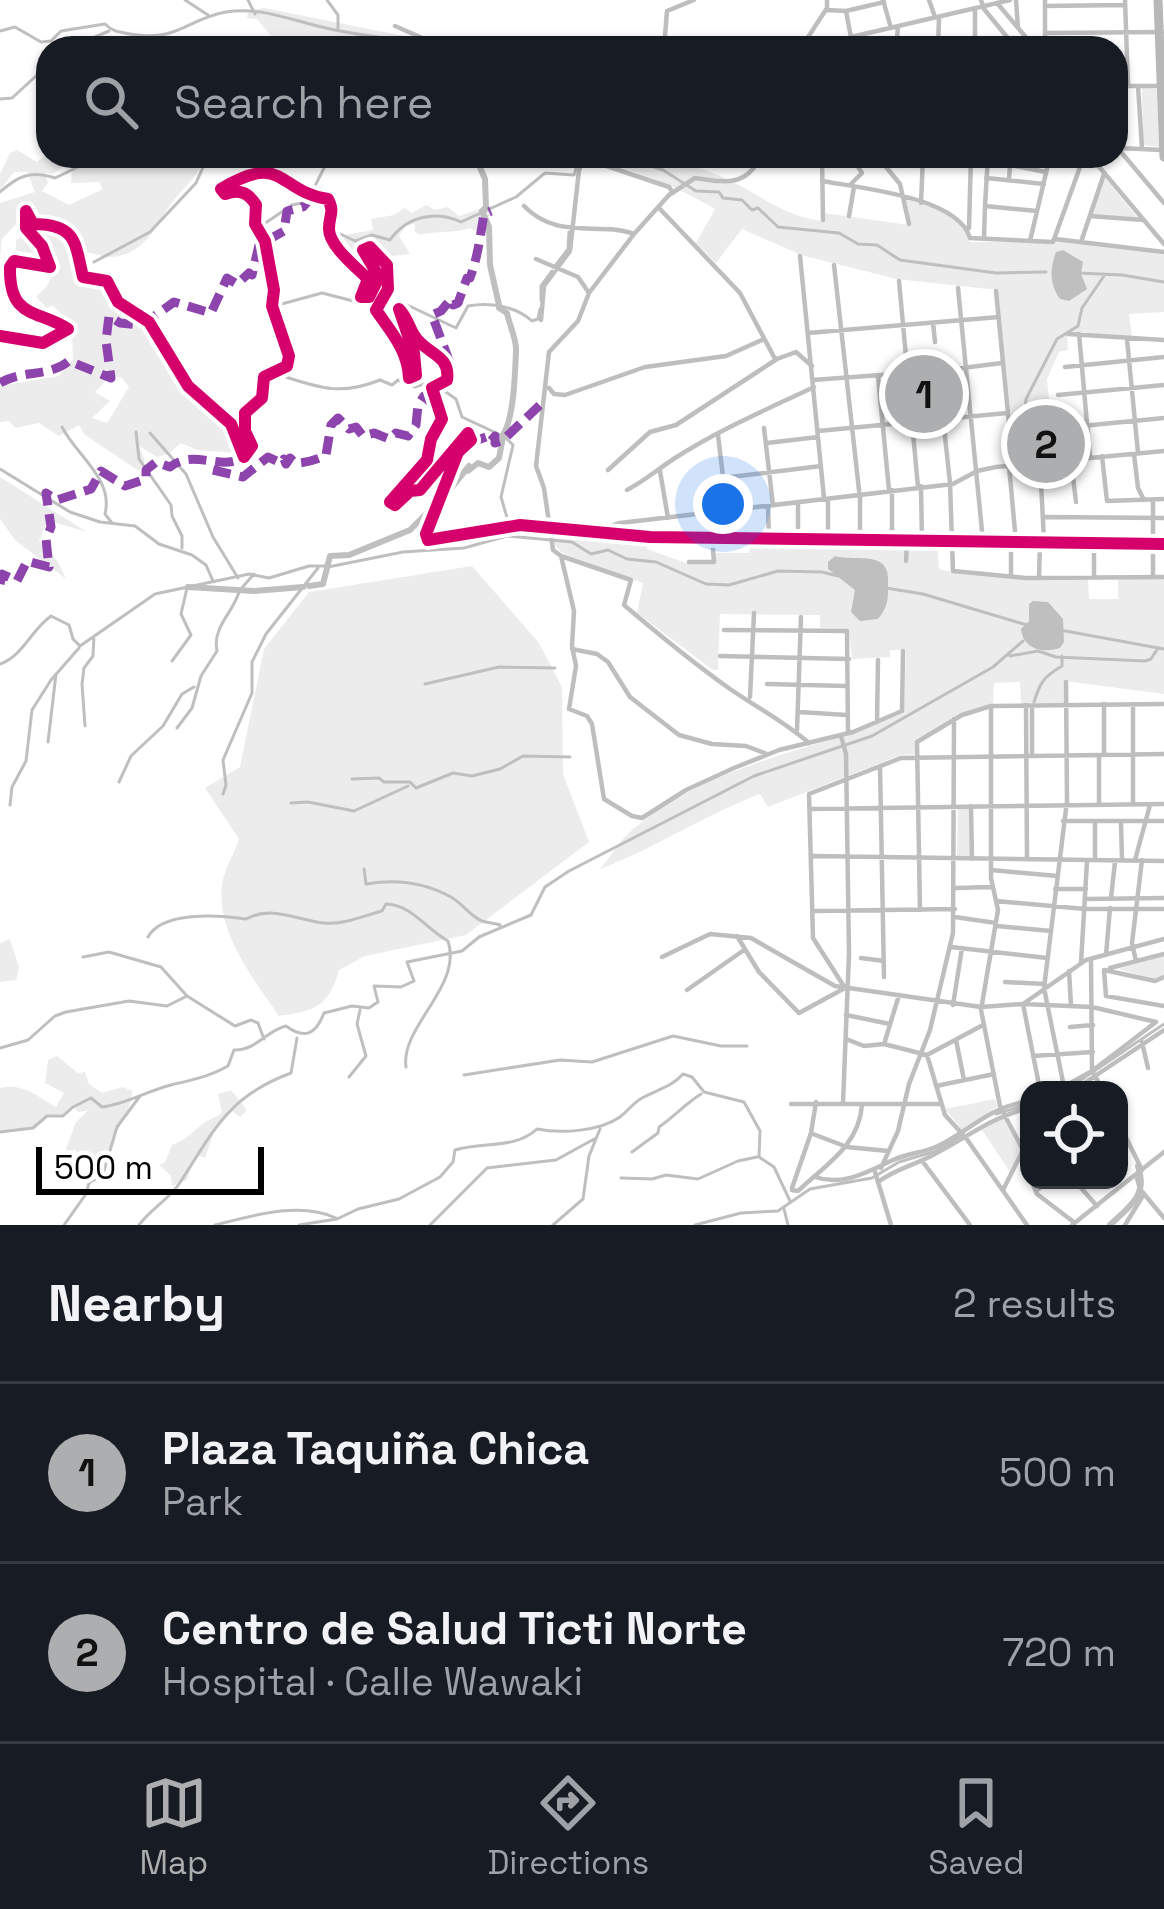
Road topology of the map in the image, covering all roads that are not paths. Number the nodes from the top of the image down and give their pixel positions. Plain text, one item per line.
1 (694, 0) edge
2 (827, 0) edge
3 (929, 0) edge
4 (1160, 0) edge
5 (884, 1) edge
6 (1006, 1) edge
7 (1125, 2) edge
8 (1045, 3) edge
9 (980, 5) edge
10 (826, 10) junction
11 (846, 11) junction
12 (937, 17) junction
13 (395, 26) dead end
14 (895, 27) junction
15 (1018, 28) junction
16 (1126, 32) junction
17 (1162, 32) edge
18 (1045, 33) joint
19 (418, 36) edge
20 (665, 36) edge
21 (809, 36) edge
22 (851, 36) edge
23 (855, 36) edge
24 (895, 36) edge
25 (938, 36) edge
26 (976, 36) edge
27 (1006, 36) edge
28 (1024, 36) edge
29 (1126, 36) edge
30 (1162, 82) edge
31 (1128, 86) edge
32 (1138, 86) junction
33 (1128, 147) edge
34 (1142, 148) junction
35 (1164, 152) edge
36 (1128, 160) edge
37 (584, 168) edge
38 (613, 168) edge
39 (755, 168) edge
40 (822, 168) edge
41 (859, 168) edge
42 (887, 168) edge
43 (923, 168) edge
44 (971, 168) edge
45 (987, 168) edge
46 (1010, 168) edge
47 (1022, 168) edge
48 (1047, 168) edge
49 (1082, 168) edge
50 (1099, 168) edge
51 (1046, 172) junction
52 (1104, 173) junction
53 (986, 178) junction
54 (1009, 180) junction
55 (823, 181) junction
56 (1044, 184) junction
57 (851, 186) junction
58 (677, 191) junction
59 (903, 196) junction
60 (922, 203) junction
61 (1164, 203) edge
62 (524, 206) dead end
63 (985, 206) junction
64 (658, 207) junction
65 (1037, 211) junction
66 (849, 216) dead end
67 (1090, 216) junction
68 (823, 220) dead end
69 (1143, 220) junction
70 (909, 224) dead end
71 (573, 230) junction
72 (969, 232) junction
73 (634, 234) junction
74 (984, 237) junction
75 (1055, 238) junction
76 (1030, 241) junction
77 (1081, 242) junction
78 (1164, 248) edge
79 (800, 256) dead end
80 (536, 260) dead end
81 (834, 265) dead end
82 (556, 270) junction
83 (898, 281) dead end
84 (958, 288) dead end
85 (995, 291) dead end
86 (589, 293) junction
87 (999, 317) junction
88 (541, 320) dead end
89 (962, 320) junction
90 (933, 322) junction
91 (903, 325) junction
92 (840, 330) junction
93 (808, 333) junction
94 (1068, 334) dead end
95 (1079, 334) junction
96 (0, 336) edge
97 (764, 339) junction
98 (1127, 339) junction
99 (1164, 340) edge
100 (935, 342) dead end
101 (1164, 357) edge
102 (778, 359) junction
103 (1129, 360) junction
104 (1002, 363) junction
105 (1082, 365) junction
106 (812, 366) junction
107 (967, 366) junction
108 (1065, 367) dead end
109 (907, 373) junction
110 (878, 376) junction
111 (844, 377) junction
112 (548, 383) junction
113 (813, 384) junction
114 (1164, 385) edge
115 (1132, 388) junction
116 (1084, 393) junction
117 (1058, 395) dead end
118 (1007, 413) junction
119 (971, 417) junction
120 (1164, 418) edge
121 (942, 420) junction
122 (1135, 421) junction
123 (913, 422) junction
124 (882, 425) junction
125 (1088, 425) junction
126 (764, 428) dead end
127 (849, 428) junction
128 (1061, 428) dead end
129 (1035, 430) dead end
130 (818, 434) junction
131 (718, 436) junction
132 (767, 443) junction
133 (1164, 452) edge
134 (1136, 453) junction
135 (1102, 456) junction
136 (1090, 457) junction
137 (1071, 460) junction
138 (1039, 463) junction
139 (1011, 465) junction
140 (821, 466) junction
141 (608, 470) dead end
142 (660, 471) junction
143 (977, 471) junction
144 (770, 472) junction
145 (722, 478) junction
146 (950, 483) junction
147 (920, 486) junction
148 (627, 490) dead end
149 (890, 490) junction
150 (858, 495) junction
151 (826, 498) junction
152 (1164, 499) edge
153 (1144, 500) junction
154 (1153, 500) junction
155 (798, 502) junction
156 (1076, 502) dead end
157 (770, 506) junction
158 (727, 510) junction
159 (710, 513) junction
160 (1045, 517) junction
161 (668, 518) junction
162 (1153, 518) junction
163 (1164, 518) edge
164 (551, 528) junction
165 (593, 534) junction
166 (712, 536) junction
167 (769, 537) junction
168 (798, 538) junction
169 (828, 538) junction
170 (860, 538) junction
171 (892, 539) junction
172 (908, 540) junction
173 (953, 540) junction
174 (922, 541) junction
175 (983, 541) junction
176 (1013, 542) junction
177 (1042, 543) junction
178 (1094, 543) junction
179 (1158, 544) edge
180 (561, 556) junction
181 (906, 561) dead end
182 (689, 562) dead end
183 (1012, 575) junction
184 (1094, 577) junction
185 (1040, 578) junction
186 (1153, 578) junction
187 (1164, 578) edge
188 (754, 613) dead end
189 (801, 617) dead end
190 (724, 630) dead end
191 (754, 630) junction
192 (800, 631) junction
193 (572, 649) junction
194 (903, 651) dead end
195 (720, 656) dead end
196 (753, 656) junction
197 (801, 657) junction
198 (849, 659) junction
199 (878, 660) dead end
200 (1066, 682) dead end
201 (767, 683) dead end
202 (800, 683) junction
203 (848, 686) junction
204 (750, 699) junction
205 (1066, 704) junction
206 (1104, 704) junction
207 (1133, 704) junction
208 (1164, 704) edge
209 (1029, 705) junction
210 (991, 706) junction
211 (799, 712) junction
212 (848, 715) junction
213 (953, 719) junction
214 (877, 722) junction
215 (797, 733) junction
216 (844, 735) junction
217 (809, 743) junction
218 (1132, 754) junction
219 (1164, 754) edge
220 (769, 755) junction
221 (991, 755) junction
222 (1066, 755) junction
223 (1102, 755) junction
224 (954, 756) junction
225 (1029, 756) junction
226 (917, 757) junction
227 (880, 766) junction
228 (846, 780) junction
229 (1133, 804) junction
230 (1164, 804) edge
231 (1028, 805) junction
232 (1065, 805) junction
233 (1099, 805) junction
234 (1150, 805) junction
235 (918, 806) junction
236 (955, 806) junction
237 (971, 806) junction
238 (991, 806) junction
239 (847, 807) junction
240 (882, 807) junction
241 (810, 809) junction
242 (1063, 820) junction
243 (1095, 821) junction
244 (1121, 821) junction
245 (1146, 821) junction
246 (1164, 821) edge
247 (813, 856) junction
248 (848, 857) junction
249 (884, 858) junction
250 (920, 858) junction
251 (955, 859) junction
252 (972, 859) junction
253 (992, 859) junction
254 (1027, 859) junction
255 (1059, 859) junction
256 (1092, 859) junction
257 (1118, 860) junction
258 (1138, 860) junction
259 (1164, 861) edge
260 (992, 870) junction
261 (1057, 876) junction
262 (992, 887) junction
263 (956, 888) junction
264 (1055, 889) junction
265 (1086, 889) junction
266 (1112, 898) junction
267 (1138, 898) junction
268 (1164, 898) edge
269 (1085, 899) junction
270 (996, 901) junction
271 (1054, 907) junction
272 (1110, 908) junction
273 (1136, 908) junction
274 (1084, 909) junction
275 (1164, 909) edge
276 (848, 910) junction
277 (884, 910) junction
278 (920, 910) junction
279 (813, 911) junction
280 (955, 913) junction
281 (996, 925) junction
282 (1051, 931) junction
283 (736, 936) junction
284 (1164, 939) edge
285 (950, 947) junction
286 (1132, 947) junction
287 (962, 949) junction
288 (744, 950) junction
289 (990, 952) junction
290 (1164, 954) edge
291 (1106, 955) junction
292 (662, 957) dead end
293 (861, 958) dead end
294 (1047, 958) junction
295 (1090, 959) junction
296 (884, 961) junction
297 (1136, 961) junction
298 (1081, 963) junction
299 (1119, 969) junction
300 (1069, 971) junction
301 (884, 976) dead end
302 (1164, 978) edge
303 (1005, 982) dead end
304 (1045, 986) junction
305 (845, 988) junction
306 (687, 990) dead end
307 (899, 995) junction
308 (936, 1002) junction
309 (1023, 1004) junction
310 (953, 1005) junction
311 (1048, 1006) junction
312 (1071, 1006) junction
313 (1092, 1006) junction
314 (1164, 1006) edge
315 (981, 1007) junction
316 (845, 1015) junction
317 (890, 1024) junction
318 (983, 1025) junction
319 (1093, 1025) junction
320 (1070, 1027) dead end
321 (1164, 1030) edge
322 (846, 1039) junction
323 (956, 1040) junction
324 (1142, 1042) junction
325 (884, 1044) junction
326 (1057, 1052) junction
327 (1093, 1052) junction
328 (924, 1054) junction
329 (1033, 1056) junction
330 (1148, 1068) dead end
331 (994, 1074) junction
332 (1094, 1074) junction
333 (964, 1080) junction
334 (1038, 1081) edge
335 (1060, 1081) edge
336 (1078, 1081) edge
337 (1085, 1081) edge
338 (1098, 1081) edge
339 (936, 1086) junction
340 (816, 1102) junction
341 (843, 1103) junction
342 (791, 1104) dead end
343 (940, 1104) junction
344 (862, 1105) junction
345 (904, 1106) junction
346 (1020, 1107) edge
347 (1007, 1109) junction
348 (811, 1133) junction
349 (964, 1135) junction
350 (1020, 1141) edge
351 (1128, 1145) edge
352 (847, 1147) junction
353 (888, 1151) junction
354 (1164, 1152) edge
355 (1020, 1158) edge
356 (921, 1161) junction
357 (1139, 1172) junction
358 (877, 1175) junction
359 (818, 1178) junction
360 (1128, 1178) edge
361 (1082, 1189) edge
362 (1114, 1189) edge
363 (1003, 1190) junction
364 (1036, 1191) edge
365 (1144, 1194) junction
366 (1161, 1205) edge
367 (1097, 1206) junction
368 (1164, 1218) edge
369 (1074, 1224) edge
370 (891, 1225) edge
371 (970, 1225) edge
372 (1028, 1225) edge
373 (1125, 1225) edge

1 - 20 street
2 - 10 street
3 - 12 street
4 - 17 street
5 - 11 street
5 - 14 street
6 - 9 street
6 - 15 street
6 - 15 street
7 - 8 street
7 - 16 street
8 - 18 street
9 - 12 street
9 - 26 street
9 - 27 street
10 - 11 street
10 - 21 street
11 - 22 street
12 - 14 street
12 - 25 street
13 - 19 street
14 - 23 street
14 - 24 street
15 - 28 street
16 - 17 street
16 - 18 street
16 - 29 street
17 - 30 street
30 - 32 street
30 - 35 street
31 - 32 street
32 - 34 street
33 - 34 street
34 - 35 street
36 - 61 street
37 - 71 street
38 - 58 street
39 - 58 street
40 - 55 street
41 - 57 street
42 - 59 street
43 - 60 street
44 - 72 street
45 - 53 street
46 - 54 street
47 - 51 street
48 - 51 street
49 - 75 street
50 - 52 street
51 - 56 street
52 - 67 street
52 - 69 street
53 - 54 street
53 - 63 street
54 - 56 street
55 - 57 street
55 - 68 street
56 - 65 street
57 - 59 street
57 - 66 street
58 - 64 street
59 - 60 street
59 - 70 street
60 - 72 street
62 - 71 street
63 - 65 street
63 - 74 street
64 - 73 street
64 - 97 street
65 - 76 street
67 - 69 street
67 - 77 street
69 - 78 street
71 - 73 street
71 - 82 street
72 - 74 street
73 - 86 street
74 - 76 street
75 - 76 street
75 - 77 street
77 - 78 street
79 - 93 street
80 - 82 street
81 - 92 street
82 - 86 street
82 - 88 street
83 - 91 street
84 - 89 street
85 - 87 street
86 - 112 street
87 - 89 street
87 - 104 street
89 - 90 street
89 - 107 street
90 - 91 street
90 - 100 street
91 - 92 street
91 - 109 street
92 - 93 street
92 - 111 street
93 - 106 street
94 - 95 street
95 - 98 street
95 - 105 street
96 - 164 street
97 - 102 street
97 - 112 street
98 - 99 street
98 - 103 street
101 - 103 street
102 - 106 street
102 - 141 street
103 - 105 street
103 - 115 street
104 - 107 street
104 - 118 street
105 - 108 street
105 - 116 street
106 - 113 street
107 - 119 street
107 - 121 street
109 - 110 street
109 - 123 street
110 - 111 street
110 - 124 street
111 - 113 street
111 - 127 street
112 - 164 street
113 - 130 street
113 - 131 street
114 - 115 street
115 - 116 street
115 - 122 street
116 - 117 street
116 - 125 street
118 - 119 street
118 - 139 street
119 - 121 street
119 - 143 street
120 - 122 street
121 - 123 street
121 - 146 street
122 - 125 street
122 - 134 street
123 - 124 street
123 - 147 street
124 - 127 street
124 - 149 street
125 - 128 street
125 - 136 street
126 - 132 street
127 - 130 street
127 - 150 street
129 - 138 street
130 - 132 street
130 - 140 street
131 - 142 street
131 - 145 street
132 - 144 street
133 - 134 street
134 - 135 street
134 - 153 street
135 - 136 street
135 - 153 street
136 - 137 street
137 - 138 street
137 - 156 street
138 - 139 street
138 - 160 street
139 - 143 street
139 - 176 street
140 - 144 street
140 - 151 street
142 - 148 street
142 - 161 street
143 - 146 street
143 - 175 street
144 - 145 street
144 - 157 street
145 - 158 street
146 - 147 street
146 - 173 street
147 - 149 street
147 - 174 street
149 - 150 street
149 - 171 street
150 - 151 street
150 - 170 street
151 - 155 street
151 - 169 street
152 - 154 street
153 - 154 street
154 - 162 street
155 - 157 street
155 - 168 street
157 - 158 street
157 - 167 street
158 - 159 street
159 - 161 street
159 - 166 street
160 - 162 street
160 - 177 street
161 - 165 street
162 - 163 street
162 - 179 street
164 - 165 street
164 - 180 street
165 - 166 street
166 - 167 street
166 - 182 street
167 - 168 street
168 - 169 street
169 - 170 street
170 - 171 street
171 - 172 street
172 - 174 street
172 - 181 street
173 - 174 street
173 - 175 street
173 - 183 street
175 - 176 street
176 - 177 street
176 - 183 street
177 - 178 street
177 - 185 street
178 - 179 street
178 - 184 street
179 - 186 street
180 - 193 street
180 - 204 street
183 - 185 street
184 - 185 street
184 - 186 street
186 - 187 street
188 - 191 street
189 - 192 street
190 - 191 street
191 - 192 street
191 - 196 street
192 - 197 street
192 - 198 street
193 - 220 street
193 - 220 street
194 - 214 street
195 - 196 street
196 - 197 street
196 - 204 street
197 - 198 street
197 - 202 street
198 - 203 street
199 - 214 street
200 - 205 street
201 - 202 street
202 - 203 street
202 - 211 street
203 - 212 street
204 - 215 street
205 - 206 street
205 - 209 street
205 - 222 street
206 - 207 street
206 - 223 street
207 - 208 street
207 - 218 street
209 - 210 street
209 - 225 street
210 - 213 street
210 - 221 street
211 - 212 street
211 - 215 street
212 - 216 street
213 - 224 street
213 - 226 street
214 - 216 street
215 - 217 street
216 - 217 street
216 - 228 street
217 - 220 street
218 - 219 street
218 - 223 street
218 - 229 street
221 - 224 street
221 - 225 street
221 - 238 street
222 - 223 street
222 - 225 street
222 - 232 street
223 - 233 street
224 - 226 street
224 - 236 street
225 - 231 street
226 - 227 street
226 - 235 street
227 - 228 street
227 - 240 street
228 - 239 street
228 - 241 street
229 - 233 street
229 - 234 street
230 - 234 street
231 - 232 street
231 - 238 street
231 - 254 street
232 - 233 street
232 - 242 street
234 - 245 street
235 - 236 street
235 - 240 street
235 - 250 street
236 - 237 street
236 - 251 street
237 - 238 street
237 - 252 street
238 - 253 street
239 - 240 street
239 - 241 street
239 - 248 street
240 - 249 street
241 - 247 street
242 - 243 street
242 - 255 street
243 - 244 street
243 - 256 street
244 - 245 street
244 - 257 street
245 - 246 street
245 - 258 street
247 - 248 street
247 - 279 street
248 - 249 street
248 - 276 street
249 - 250 street
249 - 277 street
250 - 251 street
250 - 278 street
251 - 252 street
251 - 263 street
252 - 253 street
253 - 254 street
253 - 260 street
254 - 255 street
255 - 256 street
255 - 261 street
256 - 257 street
256 - 265 street
257 - 258 street
257 - 266 street
258 - 259 street
258 - 267 street
260 - 261 street
260 - 262 street
261 - 264 street
262 - 263 street
262 - 270 street
263 - 280 street
264 - 265 street
264 - 271 street
265 - 269 street
266 - 267 street
266 - 269 street
267 - 268 street
267 - 273 street
269 - 274 street
270 - 271 street
270 - 281 street
271 - 274 street
271 - 282 street
272 - 273 street
272 - 274 street
272 - 291 street
273 - 275 street
273 - 286 street
274 - 298 street
276 - 277 street
276 - 279 street
276 - 305 street
277 - 278 street
277 - 296 street
278 - 280 street
279 - 305 street
280 - 281 street
280 - 285 street
281 - 282 street
281 - 289 street
282 - 294 street
283 - 288 street
283 - 292 street
283 - 305 street
284 - 286 street
285 - 287 street
285 - 308 street
286 - 291 street
286 - 297 street
287 - 289 street
287 - 310 street
288 - 305 street
288 - 306 street
289 - 294 street
289 - 315 street
290 - 297 street
291 - 295 street
293 - 296 street
294 - 304 street
295 - 298 street
295 - 313 street
296 - 301 street
297 - 299 street
298 - 300 street
299 - 302 street
299 - 314 street
300 - 304 street
300 - 312 street
303 - 304 street
304 - 309 street
304 - 311 street
305 - 307 street
305 - 316 street
307 - 308 street
307 - 317 street
308 - 310 street
308 - 328 street
309 - 311 street
309 - 315 street
309 - 329 street
310 - 315 street
311 - 312 street
311 - 326 street
312 - 313 street
313 - 319 street
313 - 332 street
315 - 318 street
316 - 317 street
316 - 322 street
317 - 325 street
318 - 323 street
318 - 331 street
319 - 320 street
319 - 327 street
321 - 324 street
322 - 325 street
322 - 341 street
323 - 328 street
323 - 333 street
324 - 330 street
324 - 332 street
325 - 328 street
326 - 327 street
326 - 329 street
326 - 335 street
327 - 332 street
328 - 339 street
328 - 345 street
329 - 334 street
331 - 333 street
331 - 347 street
332 - 336 street
332 - 337 street
332 - 338 street
333 - 339 street
339 - 343 street
340 - 341 street
340 - 342 street
340 - 348 street
341 - 344 street
343 - 345 street
343 - 349 street
344 - 345 street
344 - 352 street
345 - 353 street
346 - 347 street
347 - 349 street
347 - 350 street
348 - 352 street
348 - 359 street
349 - 356 street
349 - 358 street
349 - 363 street
351 - 357 street
352 - 353 street
352 - 359 street
353 - 358 street
354 - 357 street
355 - 363 street
356 - 358 street
356 - 371 street
357 - 360 street
357 - 365 street
358 - 359 street
358 - 370 street
361 - 367 street
362 - 367 street
363 - 372 street
364 - 369 street
365 - 366 street
365 - 373 street
366 - 368 street
367 - 369 street

